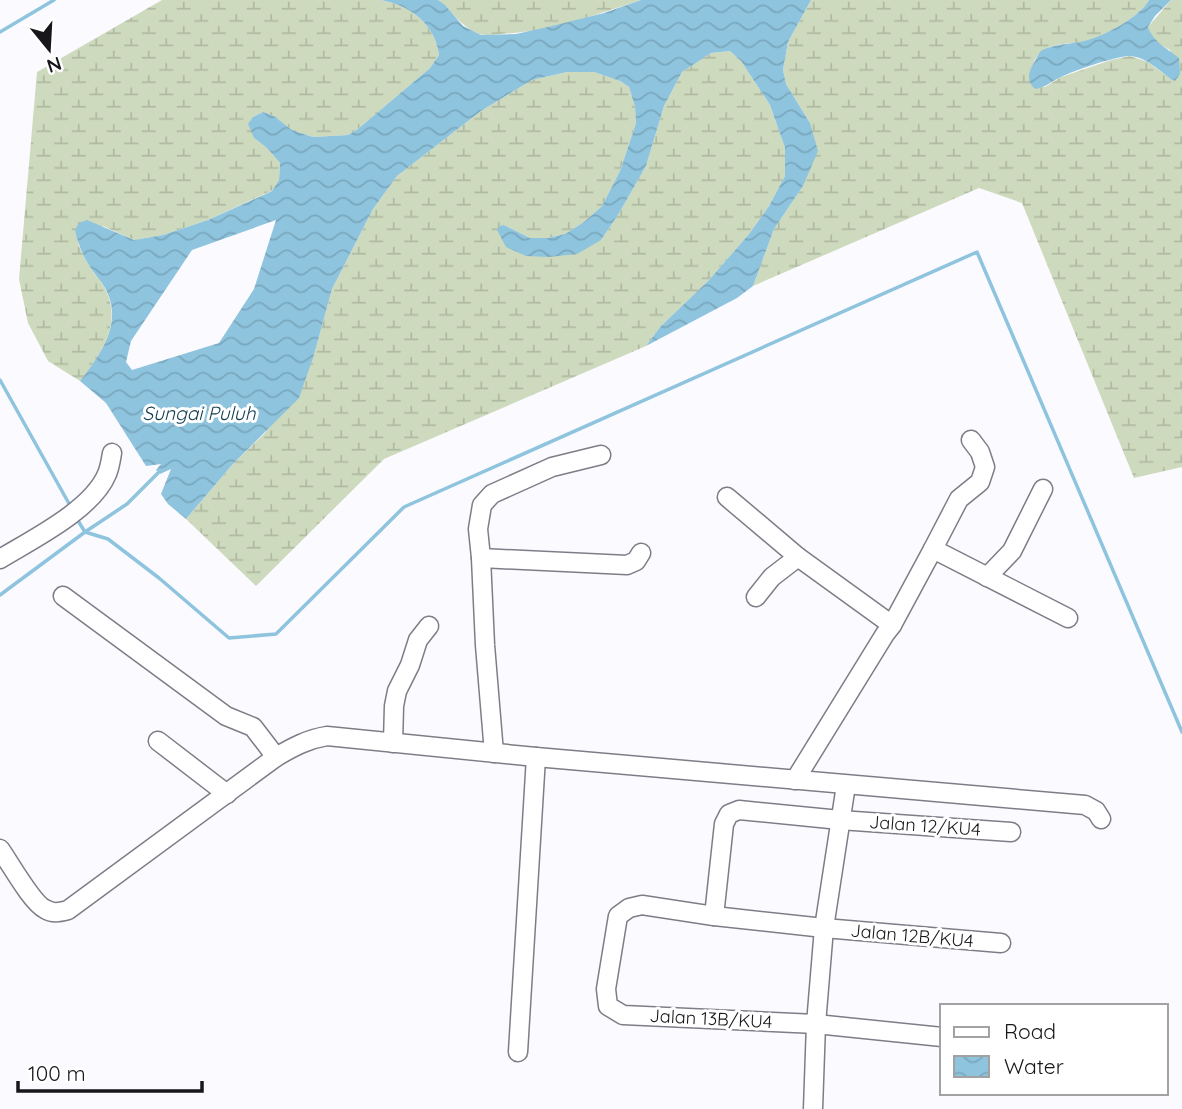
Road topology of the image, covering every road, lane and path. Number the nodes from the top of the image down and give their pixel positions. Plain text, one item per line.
1 (971, 440) dead end
2 (112, 453) dead end
3 (601, 455) dead end
4 (1043, 489) dead end
5 (727, 498) dead end
6 (933, 550) junction
7 (641, 554) dead end
8 (798, 557) junction
9 (481, 558) junction
10 (0, 559) edge
11 (987, 577) junction
12 (63, 596) dead end
13 (756, 597) dead end
14 (1068, 618) dead end
15 (892, 625) junction
16 (429, 626) dead end
17 (158, 741) dead end
18 (393, 743) junction
19 (494, 753) junction
20 (276, 757) junction
21 (536, 757) junction
22 (795, 780) junction
23 (846, 785) junction
24 (227, 794) junction
25 (1101, 819) dead end
26 (840, 820) junction
27 (1011, 832) dead end
28 (0, 849) edge
29 (714, 916) junction
30 (824, 928) junction
31 (1001, 943) dead end
32 (608, 1006) joint
33 (816, 1024) junction
34 (940, 1037) edge
35 (517, 1052) dead end
36 (813, 1109) edge

1 - 6 street
2 - 10 street
3 - 9 street
4 - 11 street
5 - 8 street
6 - 11 street
6 - 15 street
7 - 9 street
8 - 13 street
8 - 15 street
9 - 19 street
11 - 14 street
12 - 20 street
15 - 22 street
16 - 18 street
17 - 24 street
18 - 19 street
18 - 20 street
19 - 21 street
20 - 24 street
21 - 22 street
21 - 35 street
22 - 23 street
23 - 25 street
23 - 26 street
24 - 28 street
26 - 27 street, Jalan 12/KU4
26 - 29 street, Jalan 12/KU4
26 - 30 street
29 - 30 street, Jalan 12B/KU4
29 - 32 street, Jalan 12B/KU4
30 - 31 street, Jalan 12B/KU4
30 - 33 street
32 - 33 street, Jalan 13B/KU4
33 - 34 street, Jalan 13B/KU4
33 - 36 street

